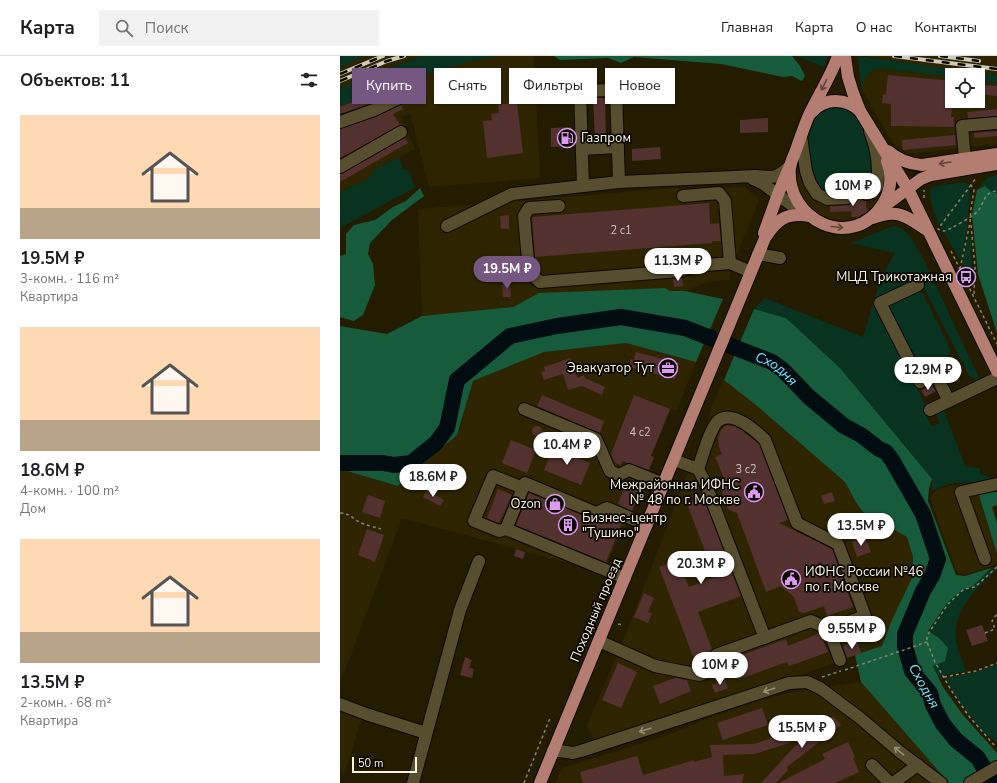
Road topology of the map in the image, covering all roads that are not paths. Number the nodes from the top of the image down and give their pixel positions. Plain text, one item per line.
1 (838, 56) edge
2 (845, 56) edge
3 (386, 104) edge
4 (860, 112) junction
5 (810, 114) junction
6 (340, 122) edge
7 (997, 123) edge
8 (868, 124) junction
9 (401, 132) dead end
10 (801, 136) junction
11 (882, 146) junction
12 (618, 147) junction
13 (582, 149) junction
14 (997, 154) edge
15 (965, 159) junction
16 (997, 164) edge
17 (790, 165) junction
18 (340, 167) edge
19 (748, 177) junction
20 (619, 182) junction
21 (583, 186) junction
22 (908, 189) junction
23 (778, 194) junction
24 (866, 194) tunnel mouth
25 (683, 196) dead end
26 (847, 198) tunnel mouth
27 (559, 206) dead end
28 (879, 210) junction
29 (810, 216) junction
30 (867, 221) junction
31 (447, 226) dead end
32 (934, 228) junction
33 (760, 251) junction
34 (780, 258) dead end
35 (730, 263) junction
36 (751, 272) junction
37 (918, 285) dead end
38 (997, 371) edge
39 (997, 378) edge
40 (949, 400) junction
41 (524, 409) dead end
42 (930, 410) dead end
43 (674, 460) junction
44 (698, 469) junction
45 (664, 484) junction
46 (997, 484) edge
47 (522, 488) junction
48 (647, 525) junction
49 (506, 529) junction
50 (985, 559) dead end
51 (479, 561) dead end
52 (625, 578) junction
53 (828, 628) junction
54 (765, 638) junction
55 (599, 641) junction
56 (840, 660) dead end
57 (340, 704) edge
58 (426, 733) junction
59 (553, 750) junction
60 (872, 765) dead end
61 (918, 765) junction
62 (997, 767) edge
63 (972, 782) edge
64 (413, 783) edge
65 (540, 783) edge
66 (892, 783) edge
67 (941, 783) edge

1 -> 5 main road
2 - 4 main road
3 - 6 street
4 - 5 main road
4 - 8 main road
5 - 10 main road
7 - 15 street
8 - 11 main road
8 - 24 street
9 - 18 street
10 - 17 main road
10 - 26 street
15 -> 11 main road
11 - 22 main road
11 - 28 main road
12 - 13 street
12 - 13 street
12 - 20 street
13 - 21 street
14 - 15 main road
16 - 22 main road
17 - 19 street
17 - 23 main road, Походный проезд
17 - 29 main road
19 - 20 street
19 - 23 street
20 - 21 street
21 - 31 street
22 - 28 main road
22 - 32 main road
23 - 29 street
23 - 33 main road, Походный проезд
25 - 35 street
27 - 35 street
28 - 30 main road
29 -> 30 main road
29 - 33 main road, Походный проезд
30 - 32 main road
32 - 38 main road
33 - 34 street
33 - 36 main road, Походный проезд
35 - 36 street
36 - 43 main road, Походный проезд
37 - 40 street
39 - 40 street
40 - 42 street
41 - 45 street
43 - 44 street
43 - 45 main road, Походный проезд
44 - 53 street
44 - 54 street
45 - 48 main road, Походный проезд
46 - 50 street
47 - 48 street
47 - 49 street
47 - 49 street
48 - 52 main road, Походный проезд
49 - 52 street
51 - 58 street
52 - 55 main road, Походный проезд
53 - 54 street
53 - 56 street
54 - 55 street
55 - 59 main road, Походный проезд
57 - 58 street
58 - 64 street
61 -> 59 street
59 - 65 main road, Походный проезд
60 - 66 street
61 - 66 street
61 - 67 street
62 - 63 street

